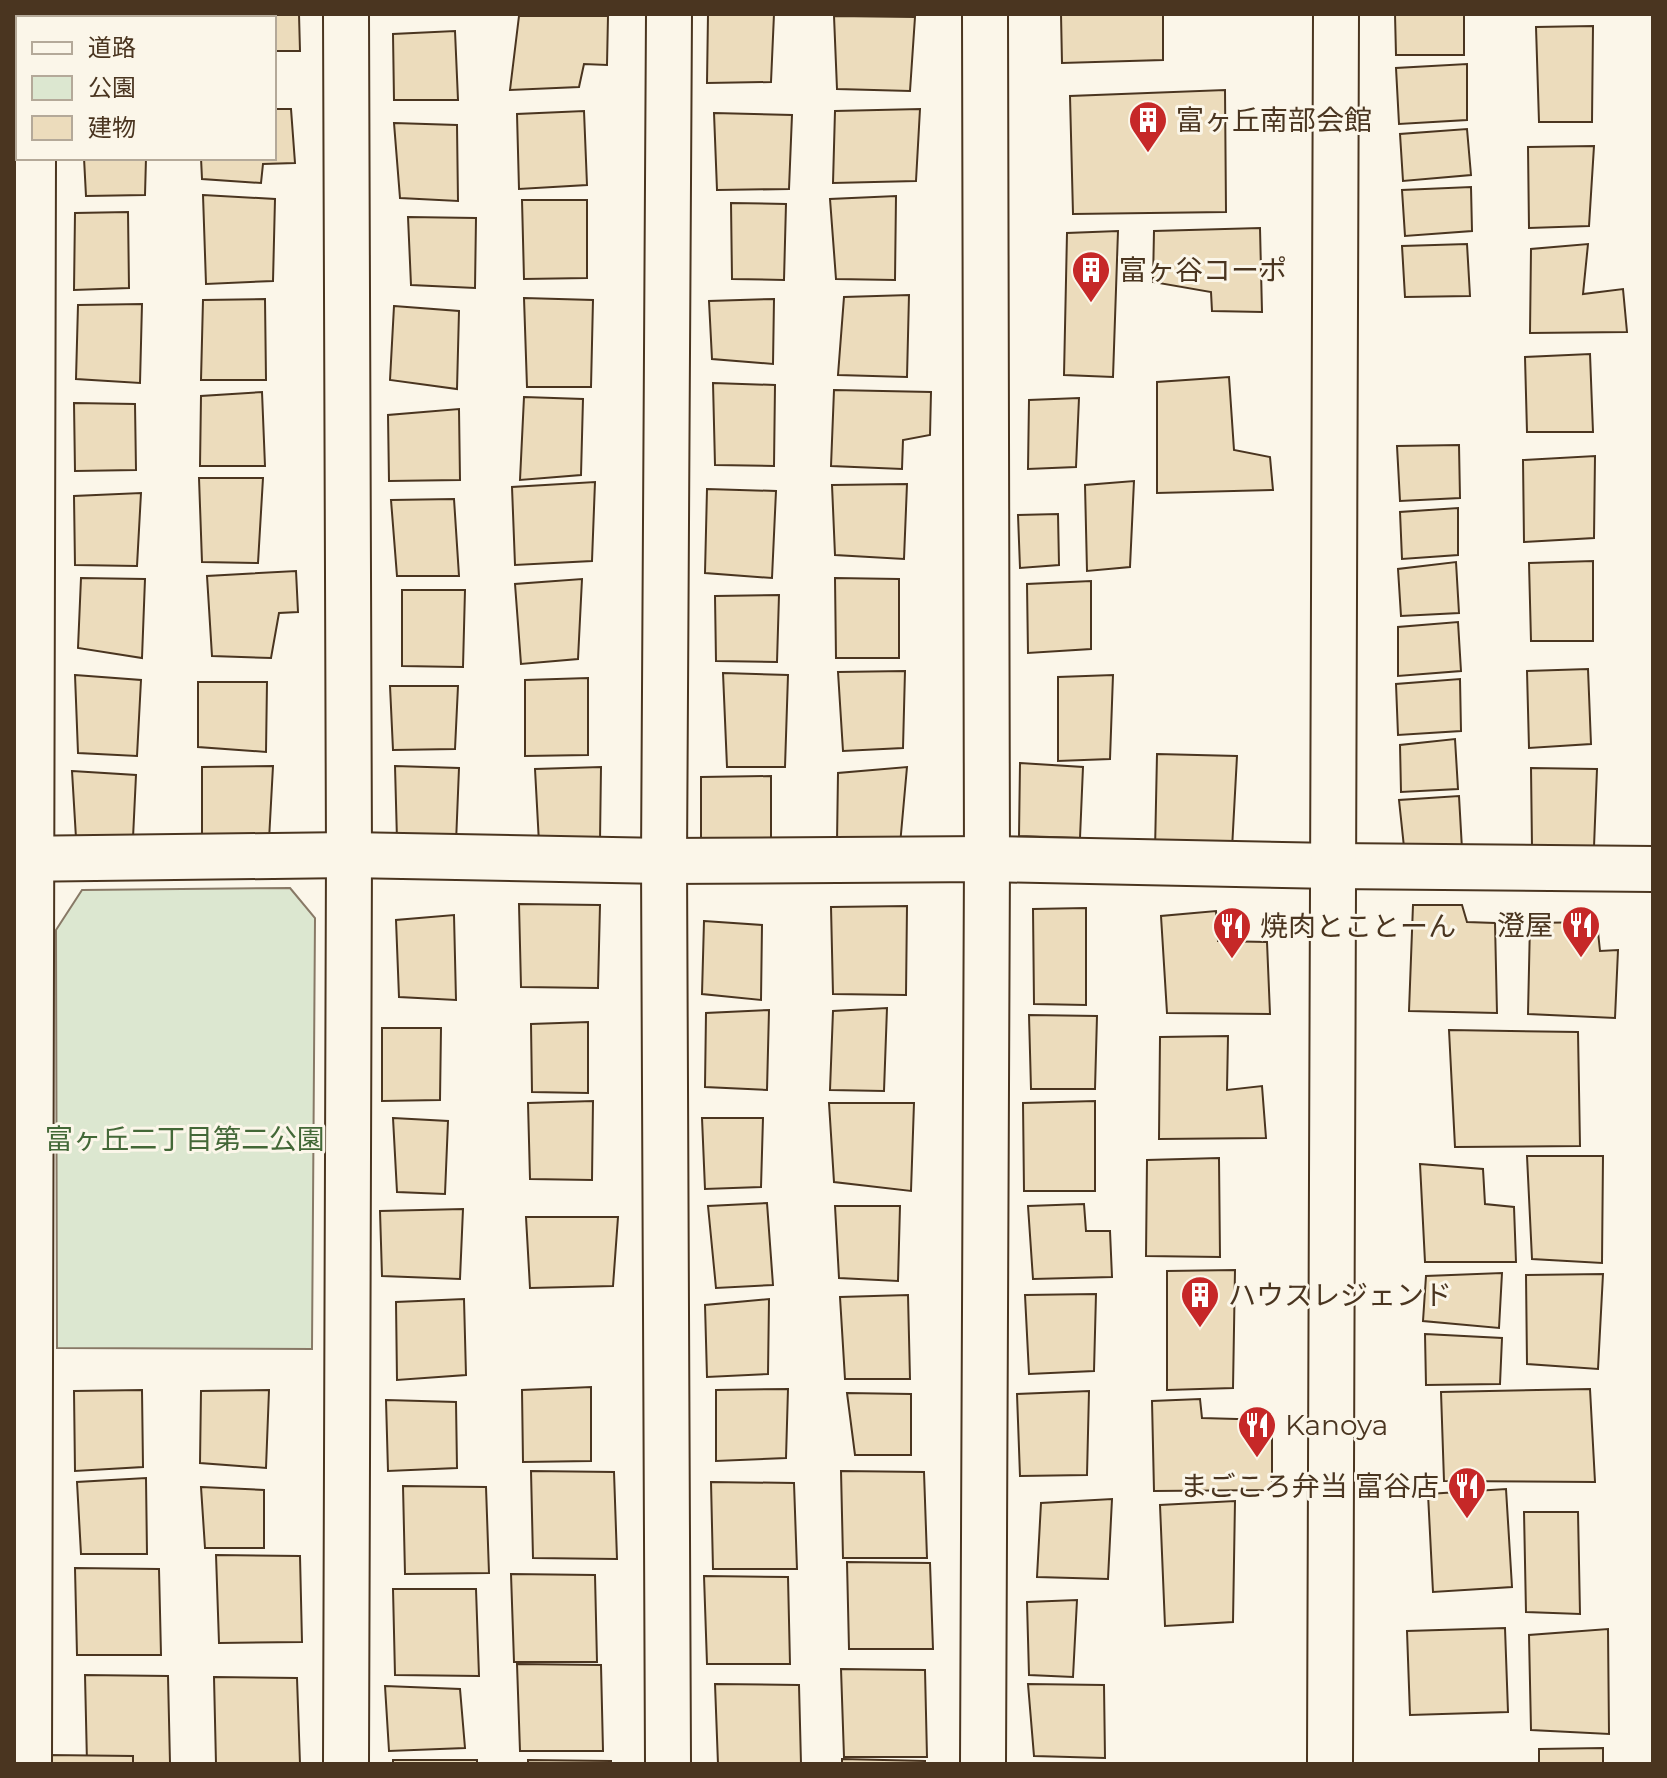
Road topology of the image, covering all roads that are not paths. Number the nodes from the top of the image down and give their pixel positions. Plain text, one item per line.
1 (346, 14) edge
2 (669, 14) edge
3 (985, 14) edge
4 (1336, 14) edge
5 (33, 160) edge
6 (349, 855) junction
7 (23, 859) edge
8 (987, 859) junction
9 (664, 861) junction
10 (1333, 866) junction
11 (1653, 869) edge
12 (29, 1764) edge
13 (346, 1764) edge
14 (668, 1764) edge
15 (983, 1764) edge
16 (1330, 1764) edge

1 - 6 street
2 - 9 street
3 - 8 street
4 - 10 street
5 - 7 street
6 - 7 street
6 - 9 street
6 - 13 street
7 - 12 street
8 - 9 street
8 - 10 street
8 - 15 street
9 - 14 street
10 - 11 street
10 - 16 street

